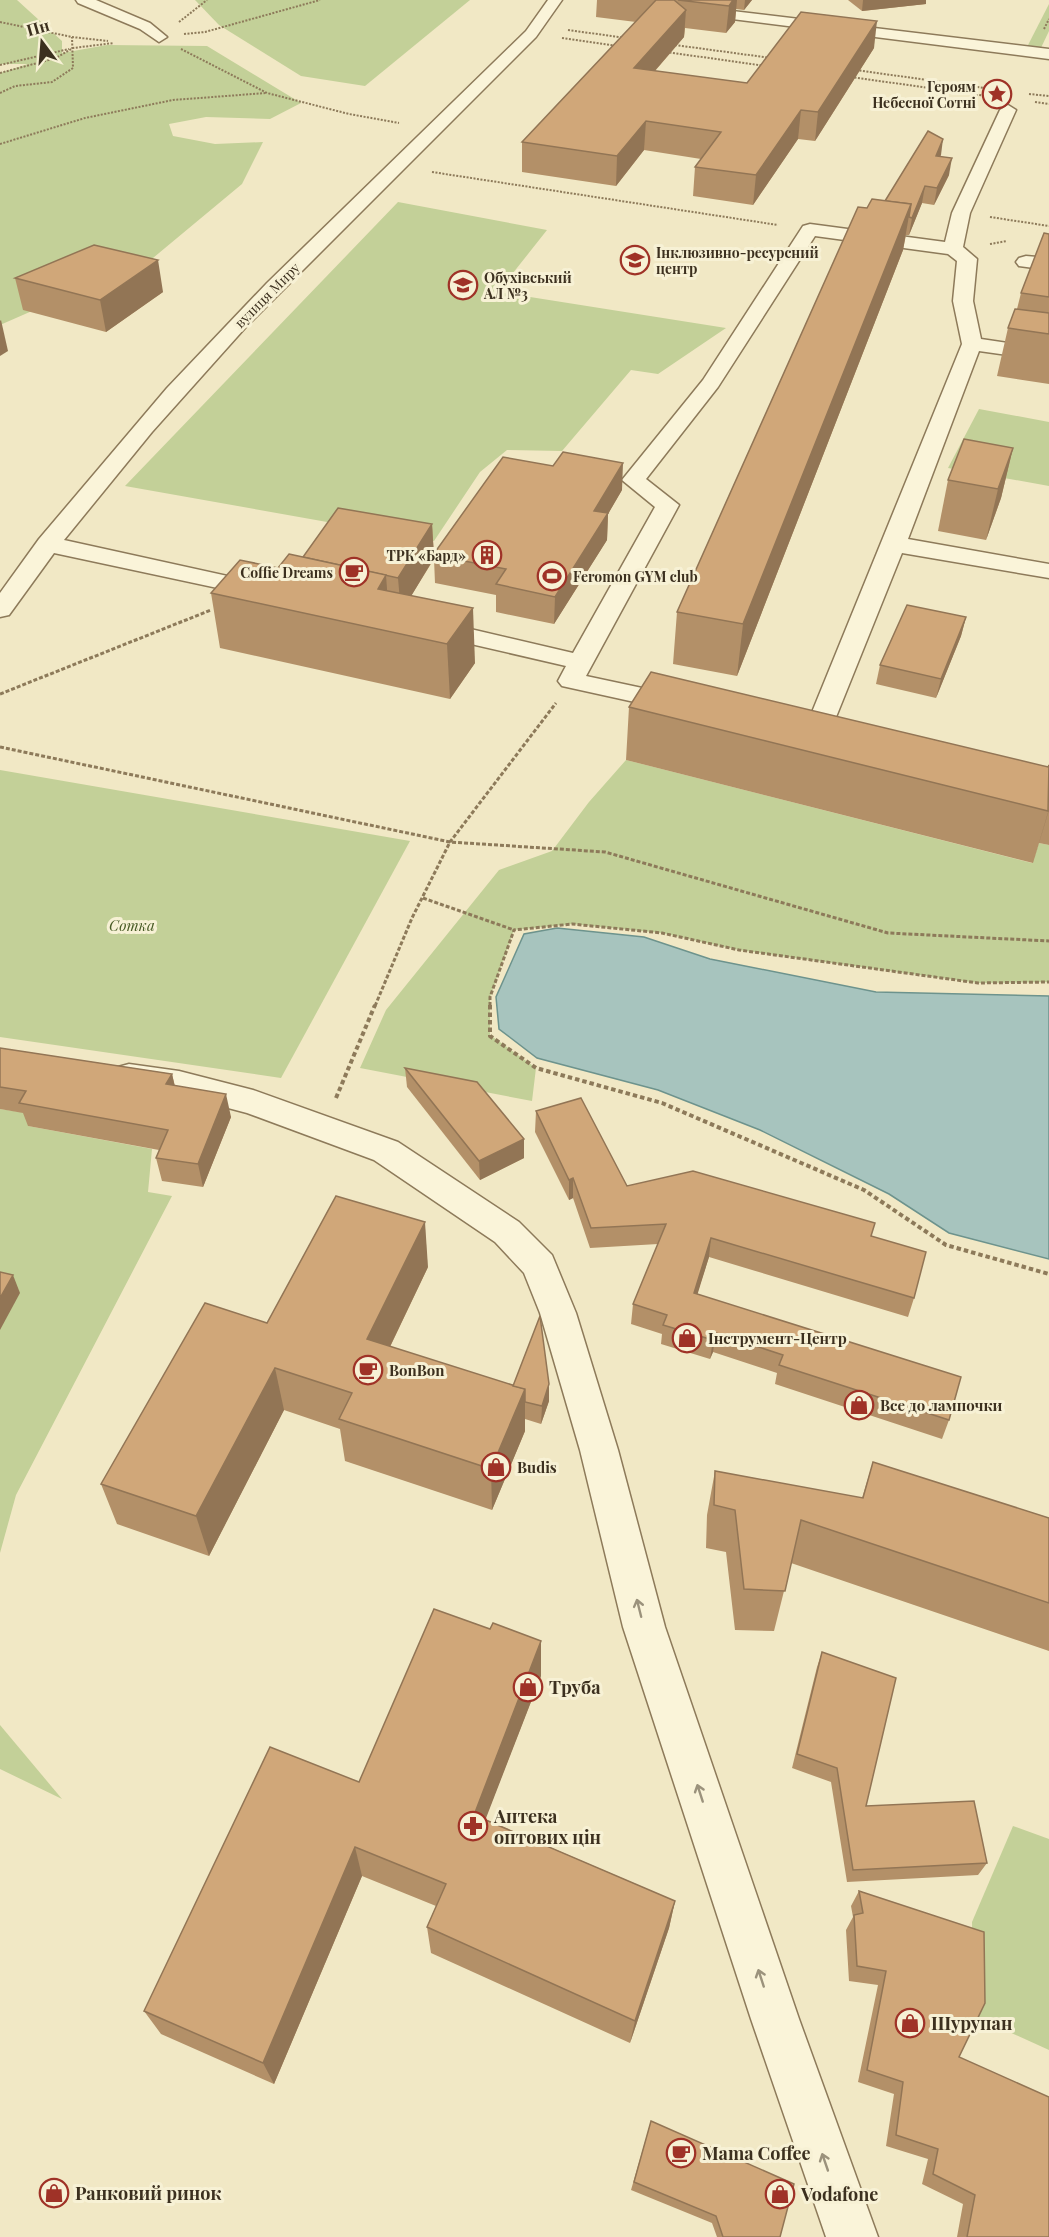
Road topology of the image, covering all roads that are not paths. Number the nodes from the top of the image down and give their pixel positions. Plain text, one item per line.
1 (83, 0) edge
2 (555, 0) edge
3 (706, 0) edge
4 (159, 37) road end
5 (1049, 54) edge
6 (1002, 104) road end
7 (953, 249) junction
8 (1026, 262) dead end
9 (1049, 264) edge
10 (972, 344) junction
11 (1049, 355) edge
12 (47, 544) junction
13 (894, 544) junction
14 (1049, 571) edge
15 (280, 595) edge
16 (0, 610) edge
17 (407, 623) edge
18 (576, 671) junction
19 (700, 708) edge
20 (770, 723) edge
21 (101, 1071) edge
22 (852, 2237) edge

1 - 4 street
2 - 12 street, вулиця Миру
3 - 5 street
6 - 7 street
7 - 10 street
7 - 18 street
8 - 9 street
10 - 11 street
10 - 13 street
12 - 15 street
12 - 16 street, вулиця Миру
13 - 14 street
13 - 20 street
17 - 18 street
18 - 19 street
22 -> 21 street

